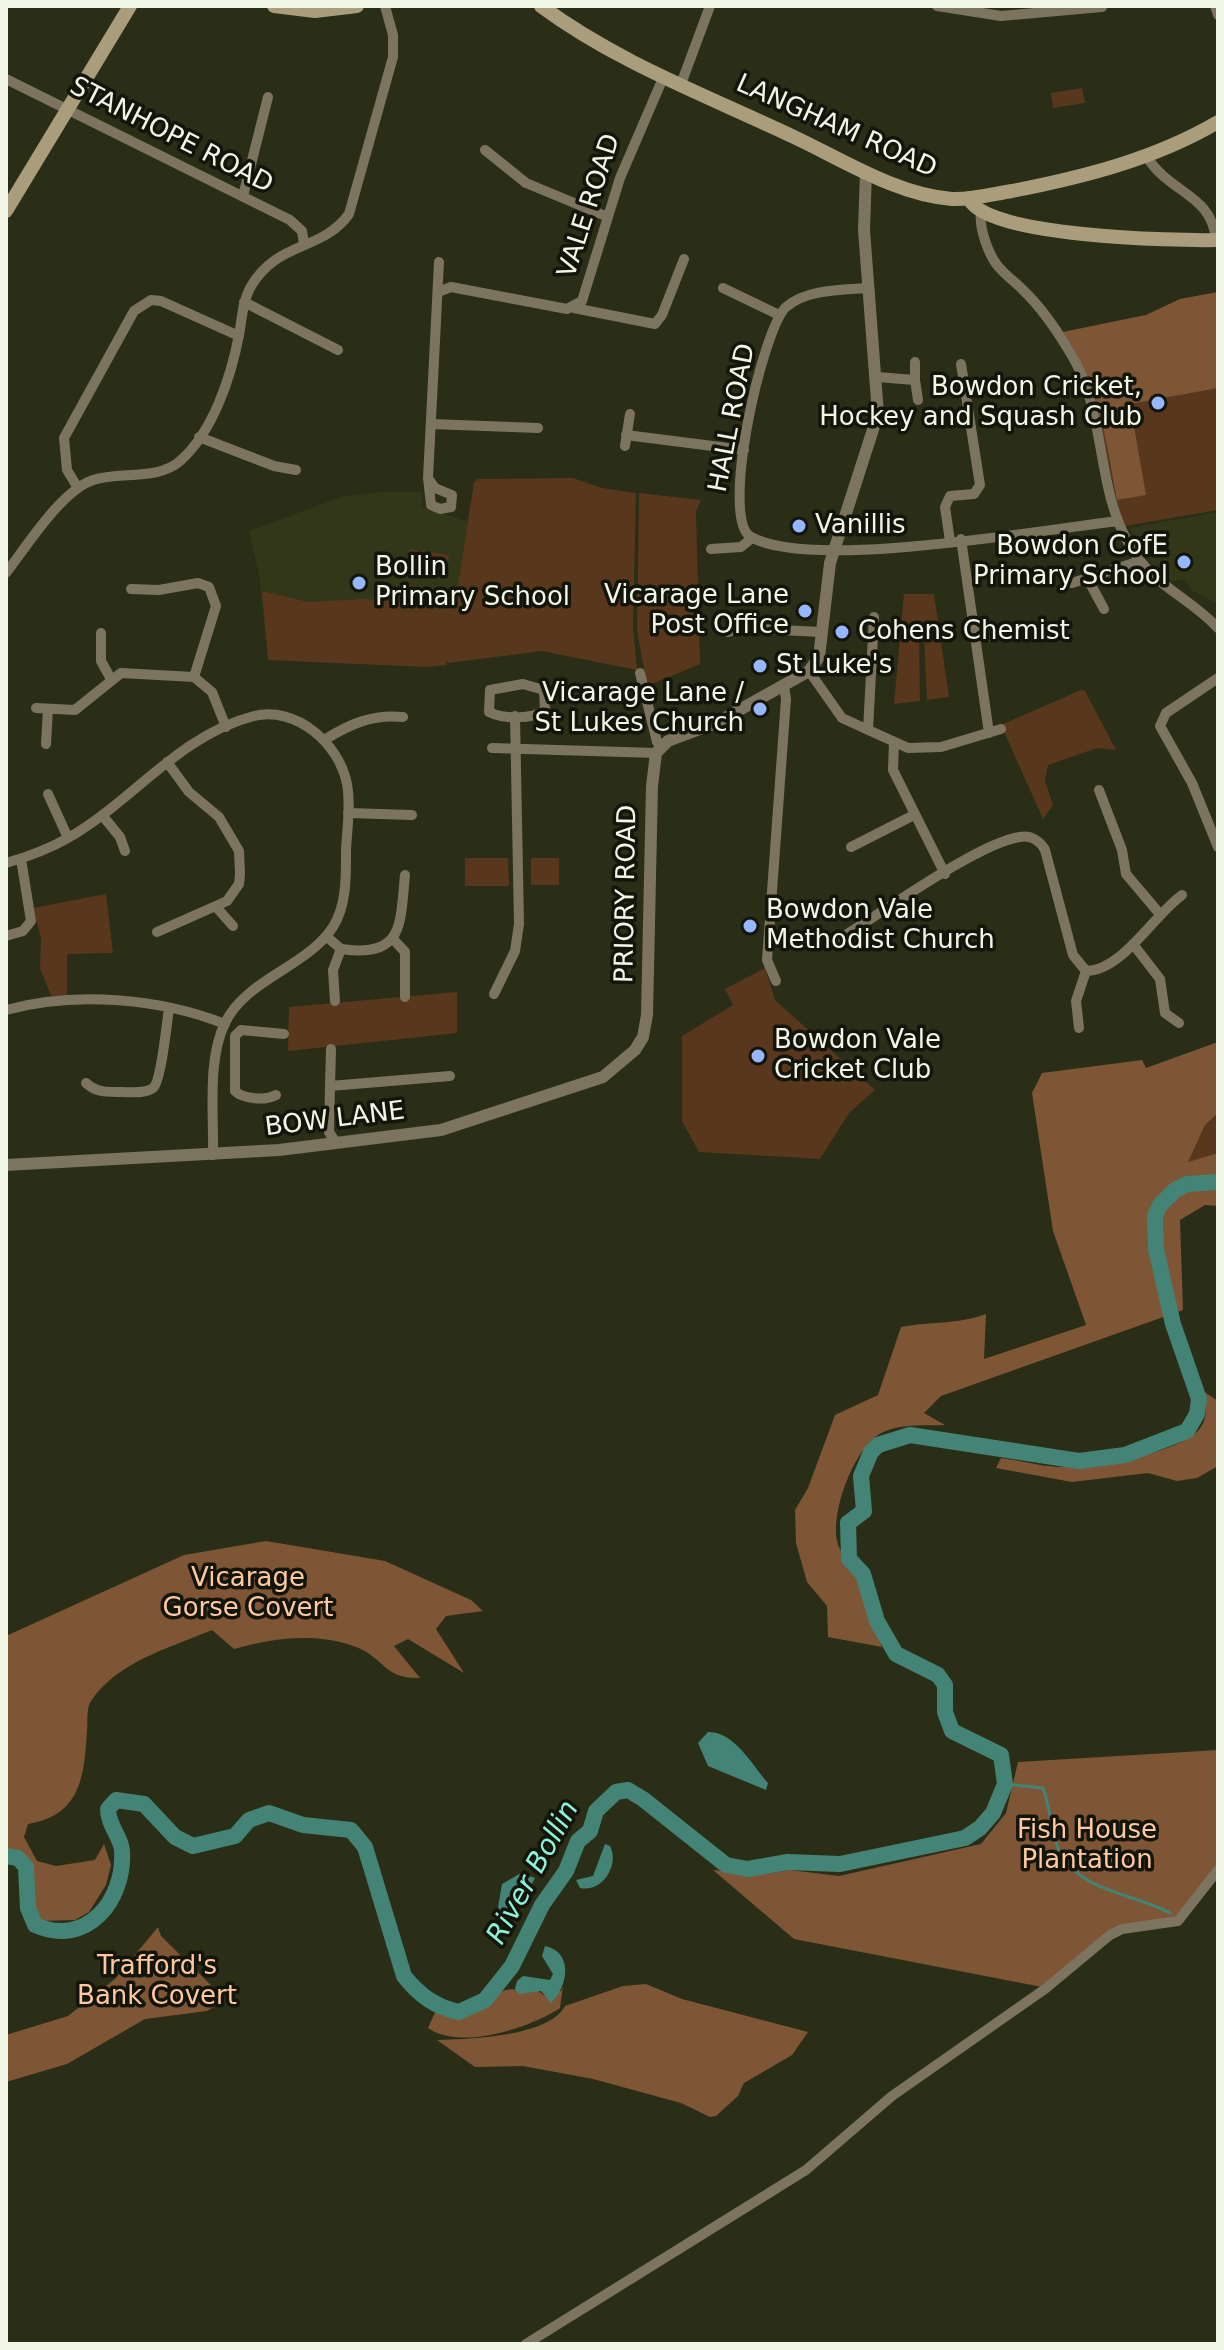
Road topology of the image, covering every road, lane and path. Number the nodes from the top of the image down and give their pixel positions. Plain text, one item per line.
1 (130, 6) edge
2 (357, 6) edge
3 (385, 6) edge
4 (541, 6) edge
5 (710, 6) edge
6 (937, 6) edge
7 (1215, 6) edge
8 (282, 7) edge
9 (1102, 7) edge
10 (1218, 15) edge
11 (663, 78) junction
12 (6, 79) edge
13 (681, 84) junction
14 (268, 97) dead end
15 (67, 107) junction
16 (1218, 122) edge
17 (485, 150) dead end
18 (1147, 157) junction
19 (866, 172) junction
20 (243, 196) junction
21 (969, 198) junction
22 (6, 211) edge
23 (981, 213) junction
24 (608, 217) junction
25 (1217, 240) edge
26 (304, 244) junction
27 (684, 259) dead end
28 (439, 262) dead end
29 (723, 288) dead end
30 (868, 288) junction
31 (438, 292) junction
32 (244, 302) junction
33 (574, 308) junction
34 (779, 315) junction
35 (239, 336) junction
36 (338, 350) dead end
37 (915, 362) dead end
38 (961, 364) dead end
39 (877, 377) junction
40 (915, 380) junction
41 (918, 400) dead end
42 (630, 414) dead end
43 (431, 424) junction
44 (538, 428) dead end
45 (199, 437) junction
46 (744, 450) junction
47 (296, 470) dead end
48 (428, 478) dead end
49 (78, 488) junction
50 (1118, 521) junction
51 (752, 538) junction
52 (955, 540) junction
53 (711, 549) dead end
54 (833, 553) junction
55 (1140, 561) junction
56 (6, 573) edge
57 (1095, 576) junction
58 (1072, 583) dead end
59 (131, 589) dead end
60 (1104, 609) dead end
61 (874, 617) dead end
62 (1218, 628) edge
63 (728, 632) dead end
64 (821, 632) junction
65 (1016, 632) dead end
66 (101, 633) dead end
67 (975, 638) junction
68 (809, 671) junction
69 (640, 673) dead end
70 (194, 677) junction
71 (1218, 678) edge
72 (111, 679) junction
73 (784, 686) junction
74 (36, 708) dead end
75 (48, 709) junction
76 (515, 716) junction
77 (403, 717) dead end
78 (226, 727) junction
79 (1001, 729) dead end
80 (868, 730) junction
81 (989, 733) junction
82 (324, 740) junction
83 (894, 742) junction
84 (46, 744) dead end
85 (492, 748) dead end
86 (516, 750) junction
87 (659, 750) junction
88 (167, 762) junction
89 (1099, 790) dead end
90 (48, 794) dead end
91 (348, 813) junction
92 (1218, 814) edge
93 (102, 815) junction
94 (412, 815) dead end
95 (914, 815) junction
96 (1206, 822) junction
97 (68, 838) junction
98 (851, 847) dead end
99 (1218, 847) edge
100 (125, 851) dead end
101 (21, 859) junction
102 (6, 863) edge
103 (945, 874) junction
104 (405, 875) dead end
105 (1182, 895) dead end
106 (217, 908) junction
107 (1159, 913) junction
108 (233, 926) dead end
109 (157, 932) dead end
110 (6, 936) edge
111 (326, 936) junction
112 (394, 940) junction
113 (836, 941) dead end
114 (1133, 944) junction
115 (341, 949) junction
116 (1086, 971) junction
117 (776, 981) dead end
118 (494, 994) dead end
119 (405, 997) dead end
120 (335, 1001) dead end
121 (169, 1008) junction
122 (6, 1010) edge
123 (1179, 1023) dead end
124 (225, 1024) junction
125 (1079, 1028) dead end
126 (284, 1034) dead end
127 (643, 1037) joint
128 (331, 1049) dead end
129 (216, 1070) junction
130 (233, 1071) junction
131 (450, 1076) dead end
132 (86, 1083) dead end
133 (330, 1086) junction
134 (276, 1095) dead end
135 (336, 1143) junction
136 (213, 1155) junction
137 (6, 1165) edge
138 (1218, 1870) edge
139 (526, 2344) edge

1 - 15 main road
2 - 8 main road
3 - 26 street
4 - 11 main road, LANGHAM ROAD
5 - 13 street
6 - 9 street
7 - 10 street
11 - 13 main road, LANGHAM ROAD
11 - 24 street, VALE ROAD
12 - 15 street, STANHOPE ROAD
13 - 19 main road, LANGHAM ROAD
14 - 20 street
15 - 20 street, STANHOPE ROAD
15 - 22 main road
16 - 18 main road, LANGHAM ROAD
17 - 24 street
18 - 21 main road, LANGHAM ROAD
18 - 25 street
19 - 21 main road, LANGHAM ROAD
19 - 30 street
20 - 26 street, STANHOPE ROAD
21 - 23 main road
23 - 25 main road
23 - 50 street
24 - 33 street, VALE ROAD
26 - 32 street
27 - 33 street
28 - 31 street
29 - 34 street
30 - 34 street, HALL ROAD
30 - 39 street
31 - 33 street, VALE ROAD
31 - 43 street
32 - 35 street
32 - 36 street
34 - 46 street, HALL ROAD
35 - 45 street
35 - 49 street
37 - 40 street
38 - 52 street
39 - 40 street
39 - 54 street
40 - 41 street
42 - 46 street
43 - 44 street
43 - 48 street
45 - 47 street
45 - 49 street
46 - 51 street, HALL ROAD
49 - 56 street
50 - 52 street
50 - 55 street
51 - 53 street
51 - 54 street
52 - 54 street
52 - 67 street
54 - 64 street
55 - 57 street
55 - 62 street
57 - 58 street
57 - 60 street
59 - 70 street
61 - 80 street
63 - 64 street
64 - 68 street
65 - 67 street
66 - 72 street
67 - 81 street
68 - 73 street
68 - 80 street
69 - 87 street
70 - 72 street
70 - 78 street
71 - 96 street
72 - 75 street
73 - 87 street
73 - 117 street
74 - 75 street
75 - 84 street
76 - 76 street
76 - 86 street
77 - 82 street
78 - 82 street
78 - 88 street
79 - 81 street
80 - 83 street
81 - 83 street
82 - 91 street
83 - 95 street
85 - 86 street
86 - 87 street
86 - 118 street
87 - 127 street, PRIORY ROAD
88 - 93 street
88 - 106 street
89 - 107 street
90 - 97 street
91 - 94 street
91 - 111 street
92 - 96 street
93 - 97 street
93 - 100 street
95 - 98 street
95 - 103 street
96 - 99 street
97 - 101 street
101 - 102 street
101 - 110 street
103 - 113 street
103 - 116 street
104 - 112 street
105 - 107 street
106 - 108 street
106 - 109 street
107 - 114 street
111 - 115 street
111 - 124 street
112 - 115 street
112 - 119 street
114 - 116 street
114 - 123 street
115 - 120 street
116 - 125 street
121 - 122 street
121 - 124 street
121 - 132 street
124 - 129 street
126 - 130 street
127 - 135 street, BOW LANE
128 - 133 street
129 - 130 street
129 - 136 street
130 - 134 street
131 - 133 street
133 - 135 street
135 - 136 street, BOW LANE
136 - 137 street, BOW LANE
138 - 139 street

